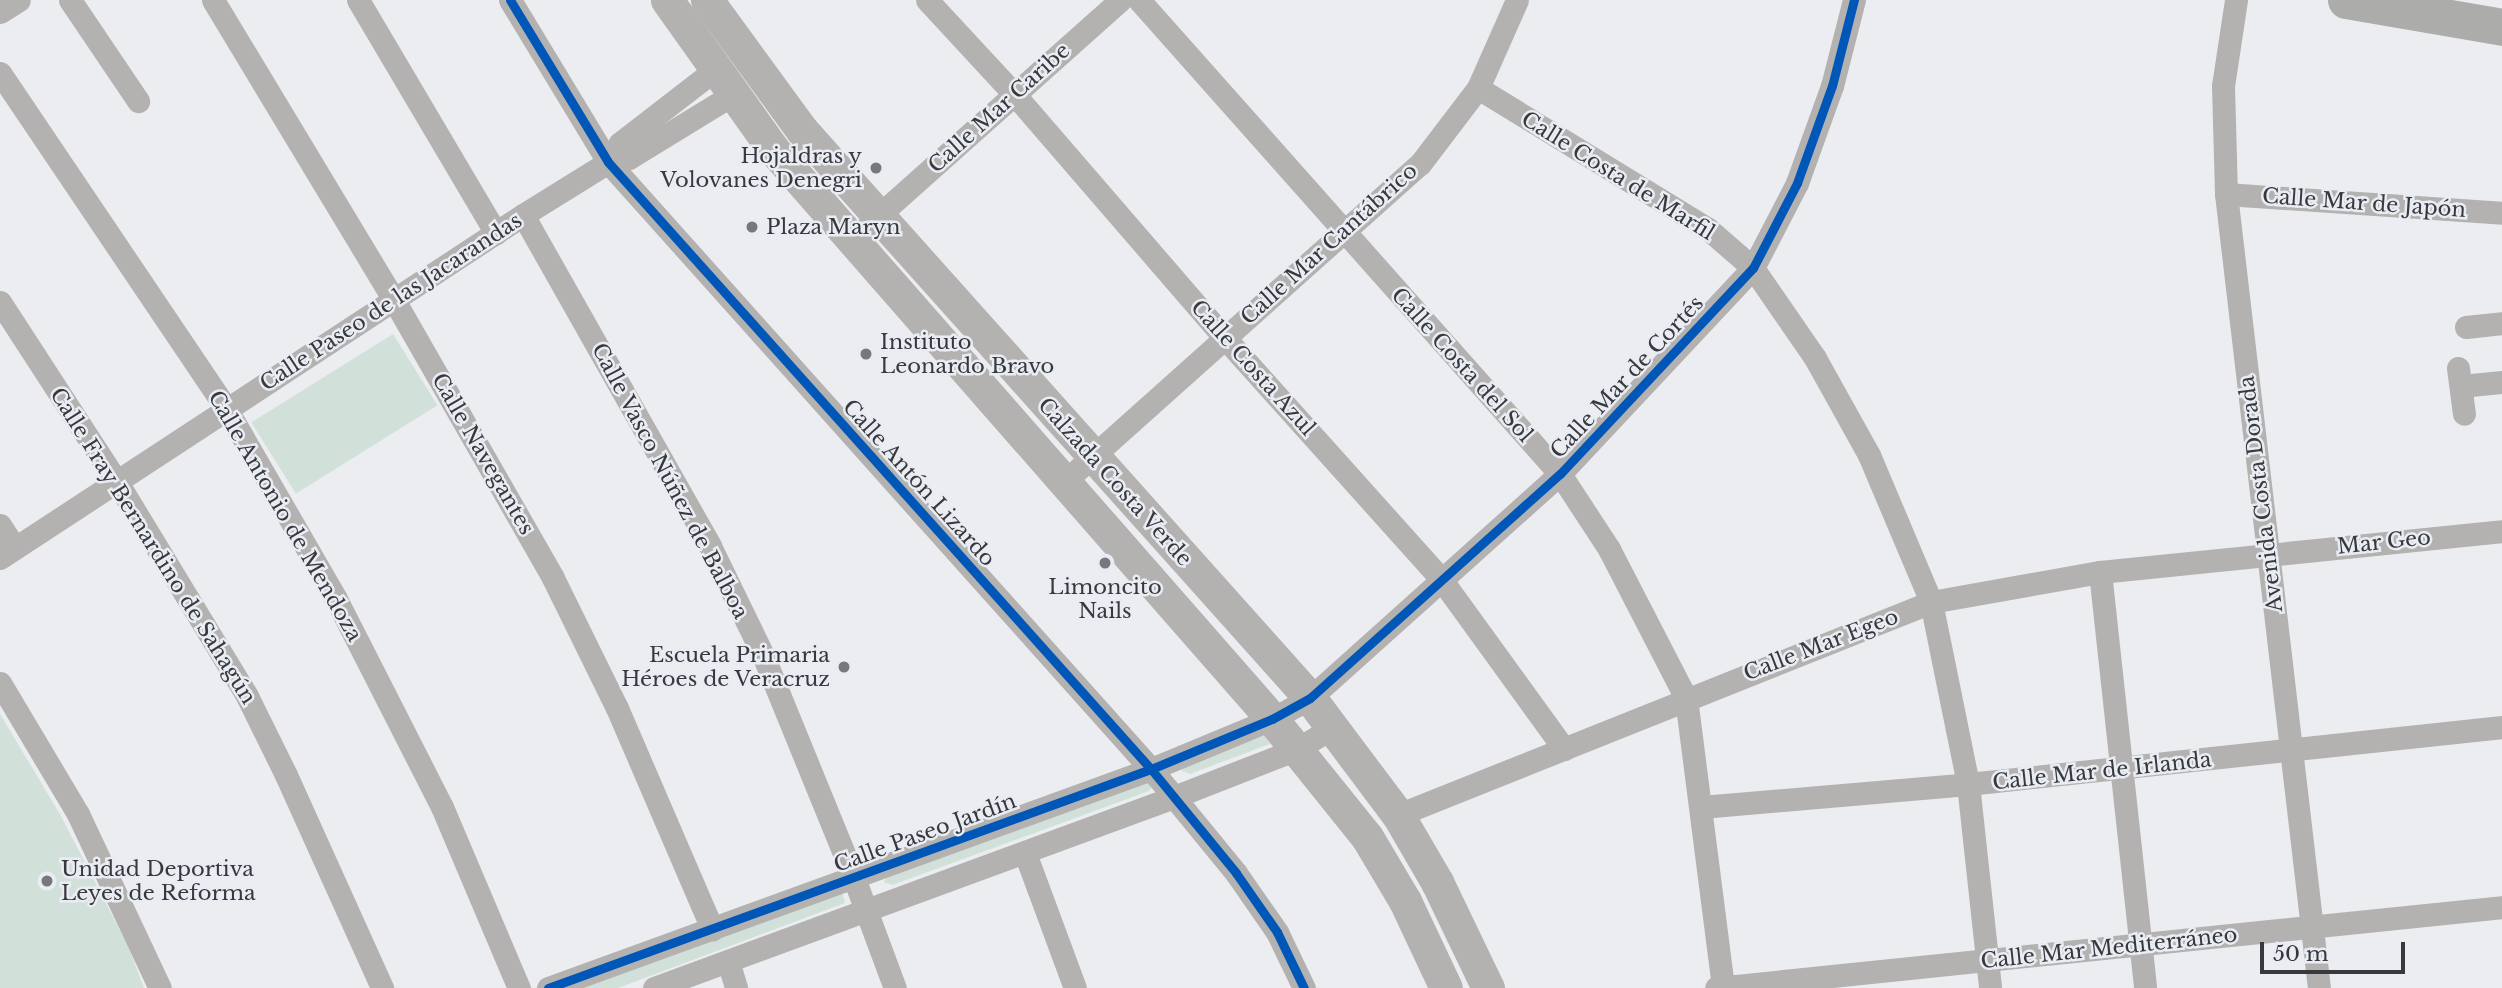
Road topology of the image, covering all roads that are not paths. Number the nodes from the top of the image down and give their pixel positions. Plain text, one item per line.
1 (19, 0) edge
2 (70, 0) edge
3 (213, 0) edge
4 (358, 0) edge
5 (510, 0) edge
6 (667, 0) edge
7 (707, 0) edge
8 (927, 0) edge
9 (1120, 0) edge
10 (1139, 0) edge
11 (1517, 0) edge
12 (1854, 0) edge
13 (2236, 0) edge
14 (2346, 0) edge
15 (0, 12) edge
16 (2502, 27) edge
17 (0, 73) edge
18 (726, 81) junction
19 (1478, 88) junction
20 (1015, 95) junction
21 (138, 101) dead end
22 (801, 129) junction
23 (608, 162) junction
24 (2226, 194) junction
25 (2502, 213) edge
26 (523, 215) junction
27 (878, 216) junction
28 (496, 233) junction
29 (1343, 233) junction
30 (852, 239) junction
31 (1753, 268) junction
32 (394, 300) junction
33 (0, 302) edge
34 (2502, 323) edge
35 (2466, 327) dead end
36 (1224, 337) junction
37 (2502, 383) edge
38 (990, 396) junction
39 (227, 411) junction
40 (2464, 414) dead end
41 (1092, 457) junction
42 (1560, 474) junction
43 (1065, 481) junction
44 (117, 482) junction
45 (0, 525) edge
46 (2502, 531) edge
47 (8, 553) edge
48 (2266, 554) junction
49 (2100, 572) junction
50 (1441, 579) junction
51 (1931, 602) junction
52 (0, 683) edge
53 (1310, 698) junction
54 (1686, 698) junction
55 (1272, 719) junction
56 (2502, 727) edge
57 (1332, 728) junction
58 (1297, 749) junction
59 (1564, 749) junction
60 (2294, 751) junction
61 (2123, 768) junction
62 (1151, 769) junction
63 (1968, 784) junction
64 (1174, 797) junction
65 (1700, 807) junction
66 (1398, 815) junction
67 (1025, 853) junction
68 (854, 878) junction
69 (2502, 907) edge
70 (866, 908) junction
71 (2312, 926) junction
72 (712, 929) junction
73 (2141, 945) junction
74 (728, 961) junction
75 (1987, 961) junction
76 (160, 988) edge
77 (382, 988) edge
78 (519, 988) edge
79 (548, 988) edge
80 (654, 988) edge
81 (736, 988) edge
82 (895, 988) edge
83 (1075, 988) edge
84 (1304, 988) edge
85 (1446, 988) edge
86 (1488, 988) edge
87 (1721, 988) edge
88 (1990, 988) edge
89 (2145, 988) edge
90 (2319, 988) edge

1 - 15 street
2 - 21 street
3 - 32 street, Calle Navegantes
4 - 28 street
5 - 23 street, Calle Antón Lizardo
6 - 18 main road, Calzada Costa Verde
7 - 22 main road, Calzada Costa Verde
8 - 20 street, Calle Costa Azul
9 - 20 street, Calle Mar Caribe
10 - 29 street, Calle Costa del Sol
11 - 19 street, Calle Mar Cantábrico
12 - 31 street, Calle Mar de Cortés
13 - 24 street, Avenida Costa Dorada
14 - 16 main road
17 - 39 street, Calle Antonio de Mendoza
18 - 22 street
18 - 23 street, Calle Paseo de las Jacarandas
18 - 30 main road, Calzada Costa Verde
19 - 29 street, Calle Mar Cantábrico
19 - 31 street, Calle Costa de Marfil
20 - 27 street, Calle Mar Caribe
20 - 36 street, Calle Costa Azul
22 - 27 main road, Calzada Costa Verde
23 - 26 street, Calle Paseo de las Jacarandas
23 - 62 street, Calle Antón Lizardo
24 - 25 street, Calle Mar de Japón
24 - 48 street, Avenida Costa Dorada
26 - 28 street, Calle Paseo de las Jacarandas
26 - 68 street, Calle Vasco Núñez de Balboa
27 - 30 street, Calle Mar Caribe
27 - 41 main road, Calzada Costa Verde
28 - 32 street, Calle Paseo de las Jacarandas
29 - 36 street, Calle Mar Cantábrico
29 - 42 street, Calle Costa del Sol
30 - 38 main road, Calzada Costa Verde
31 - 42 street, Calle Mar de Cortés
31 - 51 street, Calle Costa de Marfil
32 - 39 street, Calle Paseo de las Jacarandas
32 - 72 street, Calle Navegantes
33 - 44 street, Calle Fray Bernardino de Sahagún
34 - 35 street
36 - 41 street, Calle Mar Cantábrico
36 - 50 street, Calle Costa Azul
37 - 40 street
38 - 41 street
38 - 43 main road, Calzada Costa Verde
39 - 44 street, Calle Paseo de las Jacarandas
39 - 78 street, Calle Antonio de Mendoza
41 - 43 street, Calle Mar Cantábrico
41 - 53 main road, Calzada Costa Verde
42 - 50 street, Calle Mar de Cortés
42 - 54 street, Calle Costa del Sol
43 - 55 main road, Calzada Costa Verde
44 - 47 street, Calle Paseo de las Jacarandas
44 - 77 street, Calle Fray Bernardino de Sahagún
45 - 47 street
46 - 48 street, Mar Geo
48 - 49 street, Calle Mar Egeo
48 - 60 street, Avenida Costa Dorada
49 - 51 street, Calle Mar Egeo
49 - 61 street
50 - 53 street, Calle Mar de Cortés
50 - 59 street, Calle Costa Azul
51 - 54 street, Calle Mar Egeo
51 - 63 street, Calle Costa de Marfil
52 - 76 street
53 - 55 street, Calle Paseo Jardín
53 - 57 main road, Calzada Costa Verde
54 - 59 street, Calle Mar Egeo
54 - 65 street, Calle Costa del Sol
55 - 58 main road, Calzada Costa Verde
55 - 62 street, Calle Paseo Jardín
56 - 60 street, Calle Mar de Irlanda
57 - 58 street
57 - 66 main road, Calzada Costa Verde
58 - 64 street
58 - 85 main road, Calzada Costa Verde
59 - 66 street, Calle Mar Egeo
60 - 61 street, Calle Mar de Irlanda
60 - 71 street, Avenida Costa Dorada
61 - 63 street, Calle Mar de Irlanda
61 - 73 street
62 - 64 street, Calle Antón Lizardo
62 - 68 street, Calle Paseo Jardín
63 - 65 street, Calle Mar de Irlanda
63 - 75 street, Calle Costa de Marfil
64 - 67 street
64 - 84 street, Calle Antón Lizardo
65 - 87 street, Calle Costa del Sol
66 - 86 main road, Calzada Costa Verde
67 - 70 street
67 - 83 street
68 - 70 street, Calle Vasco Núñez de Balboa
68 - 72 street, Calle Paseo Jardín
69 - 71 street, Calle Mar Mediterráneo
70 - 74 street
70 - 82 street, Calle Vasco Núñez de Balboa
71 - 73 street, Calle Mar Mediterráneo
71 - 90 street, Avenida Costa Dorada
72 - 79 street, Calle Paseo Jardín
73 - 75 street, Calle Mar Mediterráneo
73 - 89 street
74 - 80 street
74 - 81 street
75 - 87 street, Calle Mar Mediterráneo
75 - 88 street, Calle Costa de Marfil

